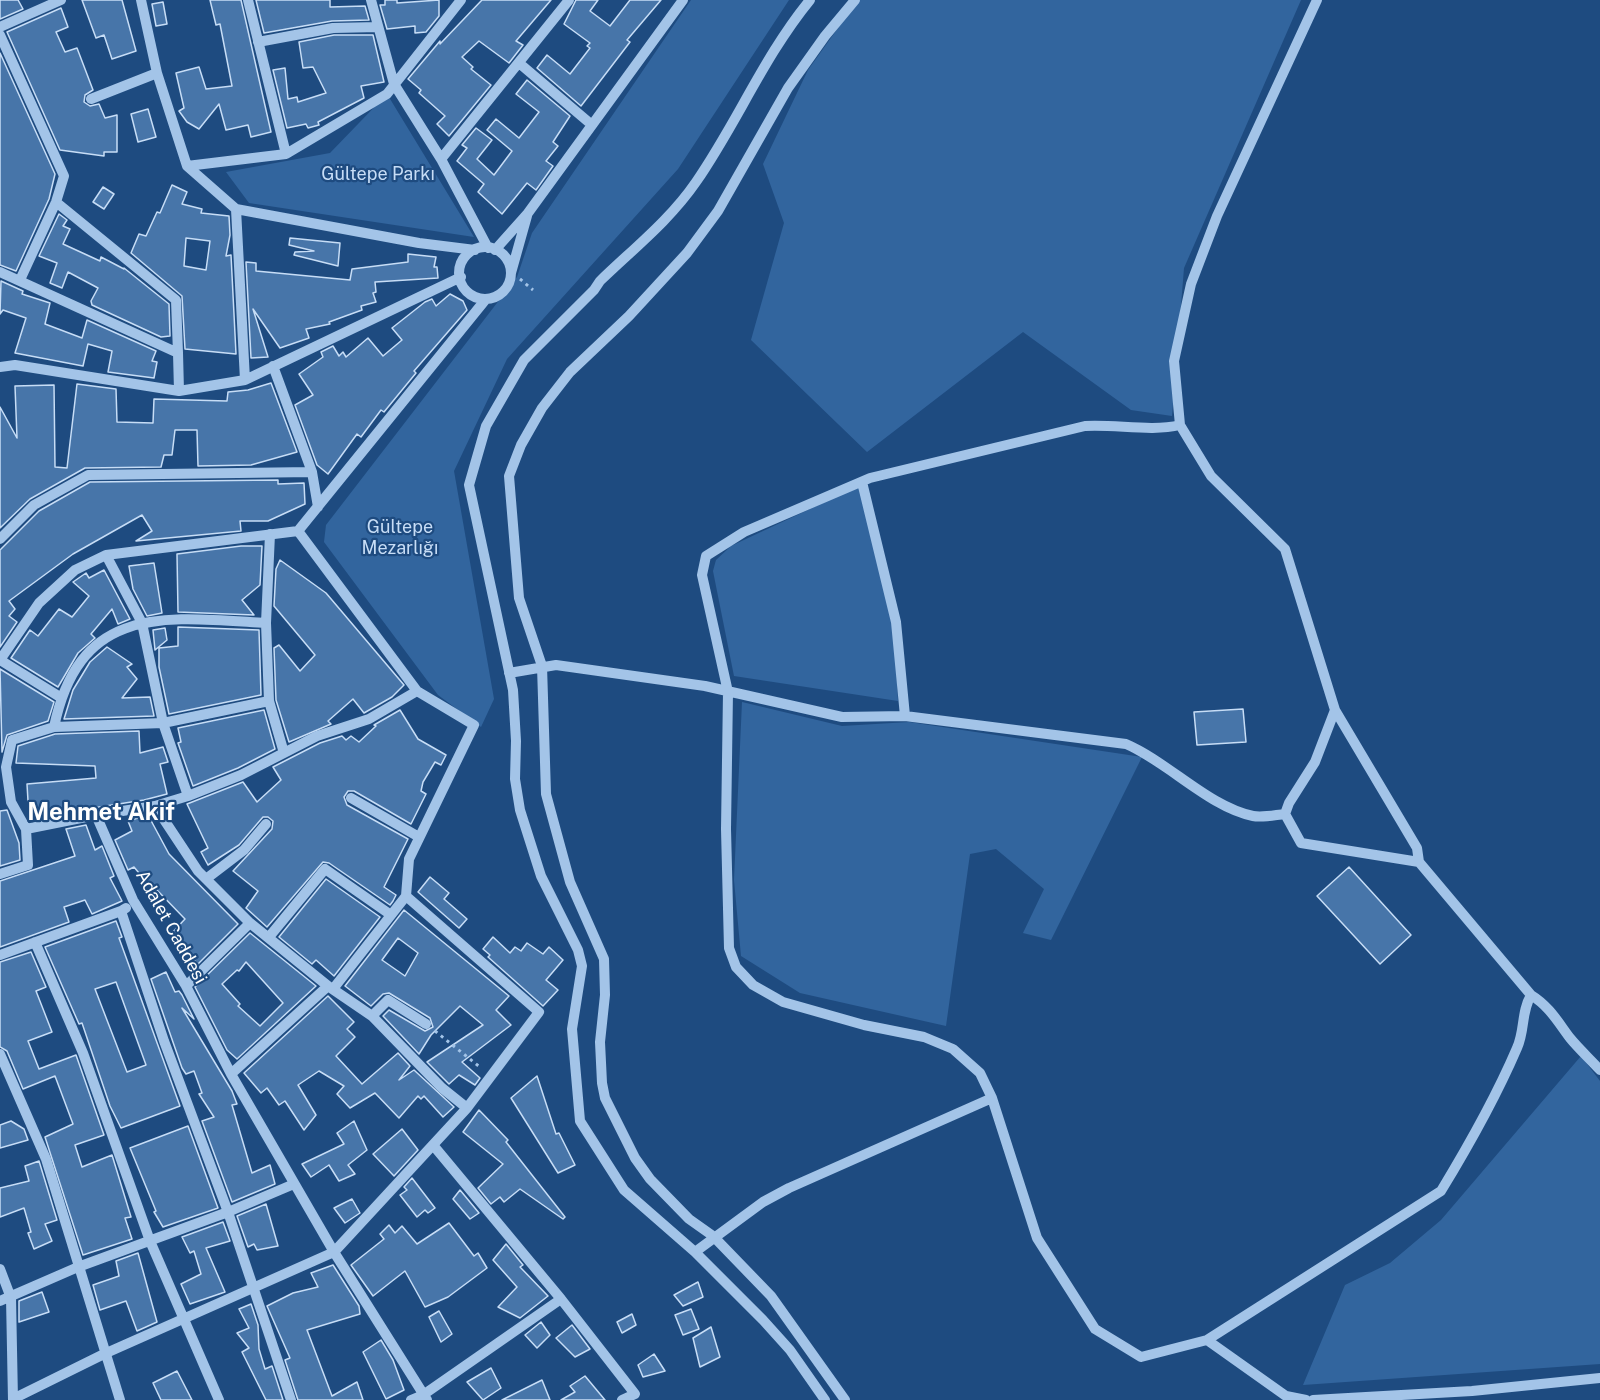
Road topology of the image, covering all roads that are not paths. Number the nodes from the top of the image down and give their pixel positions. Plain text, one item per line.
1 (61, 0) edge
2 (141, 0) edge
3 (248, 0) edge
4 (371, 0) edge
5 (461, 0) edge
6 (569, 0) edge
7 (683, 0) edge
8 (810, 0) edge
9 (855, 0) edge
10 (1317, 0) edge
11 (0, 27) edge
12 (378, 27) junction
13 (0, 35) edge
14 (258, 42) junction
15 (519, 63) junction
16 (158, 73) junction
17 (394, 84) junction
18 (91, 99) dead end
19 (592, 125) junction
20 (286, 154) junction
21 (441, 159) junction
22 (188, 166) junction
23 (56, 202) junction
24 (236, 209) junction
25 (528, 213) junction
26 (492, 249) junction
27 (475, 250) junction
28 (0, 272) edge
29 (511, 273) junction
30 (461, 277) junction
31 (20, 280) junction
32 (486, 299) junction
33 (178, 354) junction
34 (273, 366) junction
35 (0, 367) edge
36 (245, 380) junction
37 (179, 391) junction
38 (1180, 425) junction
39 (312, 472) junction
40 (862, 482) junction
41 (318, 507) junction
42 (298, 531) junction
43 (270, 534) junction
44 (0, 539) edge
45 (106, 555) junction
46 (142, 623) junction
47 (266, 623) junction
48 (0, 660) edge
49 (542, 666) junction
50 (509, 673) junction
51 (417, 691) junction
52 (728, 692) junction
53 (60, 697) junction
54 (269, 701) junction
55 (1335, 710) junction
56 (905, 716) junction
57 (163, 723) junction
58 (54, 727) junction
59 (284, 753) junction
60 (188, 796) junction
61 (351, 798) dead end
62 (155, 806) junction
63 (1286, 814) junction
64 (96, 815) junction
65 (266, 824) dead end
66 (26, 829) junction
67 (419, 837) junction
68 (1419, 862) junction
69 (0, 874) edge
70 (206, 879) junction
71 (406, 896) junction
72 (134, 900) junction
73 (121, 911) junction
74 (391, 915) junction
75 (250, 923) junction
76 (268, 937) junction
77 (35, 942) junction
78 (0, 955) edge
79 (186, 986) junction
80 (330, 988) junction
81 (1531, 995) junction
82 (372, 1016) junction
83 (426, 1024) road end
84 (0, 1054) edge
85 (1600, 1070) edge
86 (231, 1074) junction
87 (992, 1098) junction
88 (467, 1108) junction
89 (433, 1145) junction
90 (294, 1184) junction
91 (228, 1212) junction
92 (713, 1236) junction
93 (150, 1241) junction
94 (334, 1252) junction
95 (695, 1252) junction
96 (78, 1267) junction
97 (0, 1269) edge
98 (252, 1290) junction
99 (5, 1299) edge
100 (561, 1299) junction
101 (183, 1320) junction
102 (1207, 1340) junction
103 (104, 1354) junction
104 (1600, 1378) edge
105 (425, 1397) edge
106 (14, 1399) edge
107 (120, 1400) edge
108 (219, 1400) edge
109 (291, 1400) edge
110 (411, 1400) edge
111 (622, 1400) edge
112 (825, 1400) edge
113 (845, 1400) edge
114 (1306, 1400) edge
115 (1313, 1400) edge

1 - 11 street
2 - 16 street
3 - 14 street
4 - 12 street
5 - 17 street
6 - 15 street
7 - 19 street
8 - 50 street
9 - 49 street
10 - 38 street
12 - 14 street
12 - 17 street
13 - 23 street
14 - 20 street
15 - 19 street
15 - 21 street
16 - 18 street
16 - 22 street
17 - 20 street
17 - 21 street
19 - 25 street
20 - 22 street
21 - 26 street
22 - 24 street
23 - 31 street
23 - 33 street
24 - 27 street
24 - 36 street
25 - 26 street
25 - 29 street
26 - 27 street
26 - 29 street
27 - 30 street
28 - 31 street
29 - 32 street
30 - 32 street
30 - 34 street
31 - 33 street
32 - 41 street
33 - 37 street
34 - 36 street
34 - 39 street
35 - 37 street
36 - 37 street
38 - 40 street
38 - 55 street
39 - 41 street
39 - 44 street
40 - 52 street
40 - 56 street
41 - 42 street
42 - 43 street
42 - 51 street
43 - 45 street
43 - 47 street
45 - 46 street
45 - 48 street
46 - 47 street
46 - 53 street
46 - 57 street
47 - 54 street
48 - 53 street
49 - 50 street
49 - 52 street
49 - 92 street
50 - 95 street
51 - 59 street
51 - 67 street
52 - 56 street
52 - 87 street
53 - 58 street
54 - 57 street
54 - 59 street
55 - 63 street
55 - 68 street
56 - 63 street
57 - 58 street
57 - 60 street
58 - 66 street
59 - 60 street
60 - 62 street
61 - 67 street
62 - 64 street
62 - 70 street
63 - 68 street
64 - 66 street
64 - 72 street, Adalet Caddesi
65 - 70 street
66 - 69 street
67 - 71 street
68 - 81 street
70 - 75 street
71 - 74 street
71 - 88 street
72 - 73 street
72 - 79 street, Adalet Caddesi
73 - 77 street
73 - 91 street
74 - 76 street
74 - 80 street
75 - 76 street
75 - 79 street
76 - 80 street
77 - 78 street
77 - 93 street
79 - 86 street, Adalet Caddesi
80 - 82 street
80 - 86 street
81 - 85 street
81 - 102 street
82 - 83 street
82 - 88 street
84 - 96 street
86 - 90 street, Adalet Caddesi
87 - 92 street
87 - 102 street
88 - 89 street
89 - 94 street
89 - 100 street
90 - 91 street
90 - 94 street, Adalet Caddesi
91 - 93 street
91 - 98 street
92 - 95 street
92 - 113 street
93 - 96 street
93 - 101 street
94 - 98 street
94 - 105 street, Adalet Caddesi
95 - 112 street
96 - 99 street
96 - 103 street
97 - 99 street
98 - 101 street
98 - 109 street
99 - 106 street
100 - 105 street
100 - 111 street
101 - 103 street
101 - 108 street
102 - 114 street
103 - 106 street
103 - 107 street
104 - 115 street
105 - 110 street

